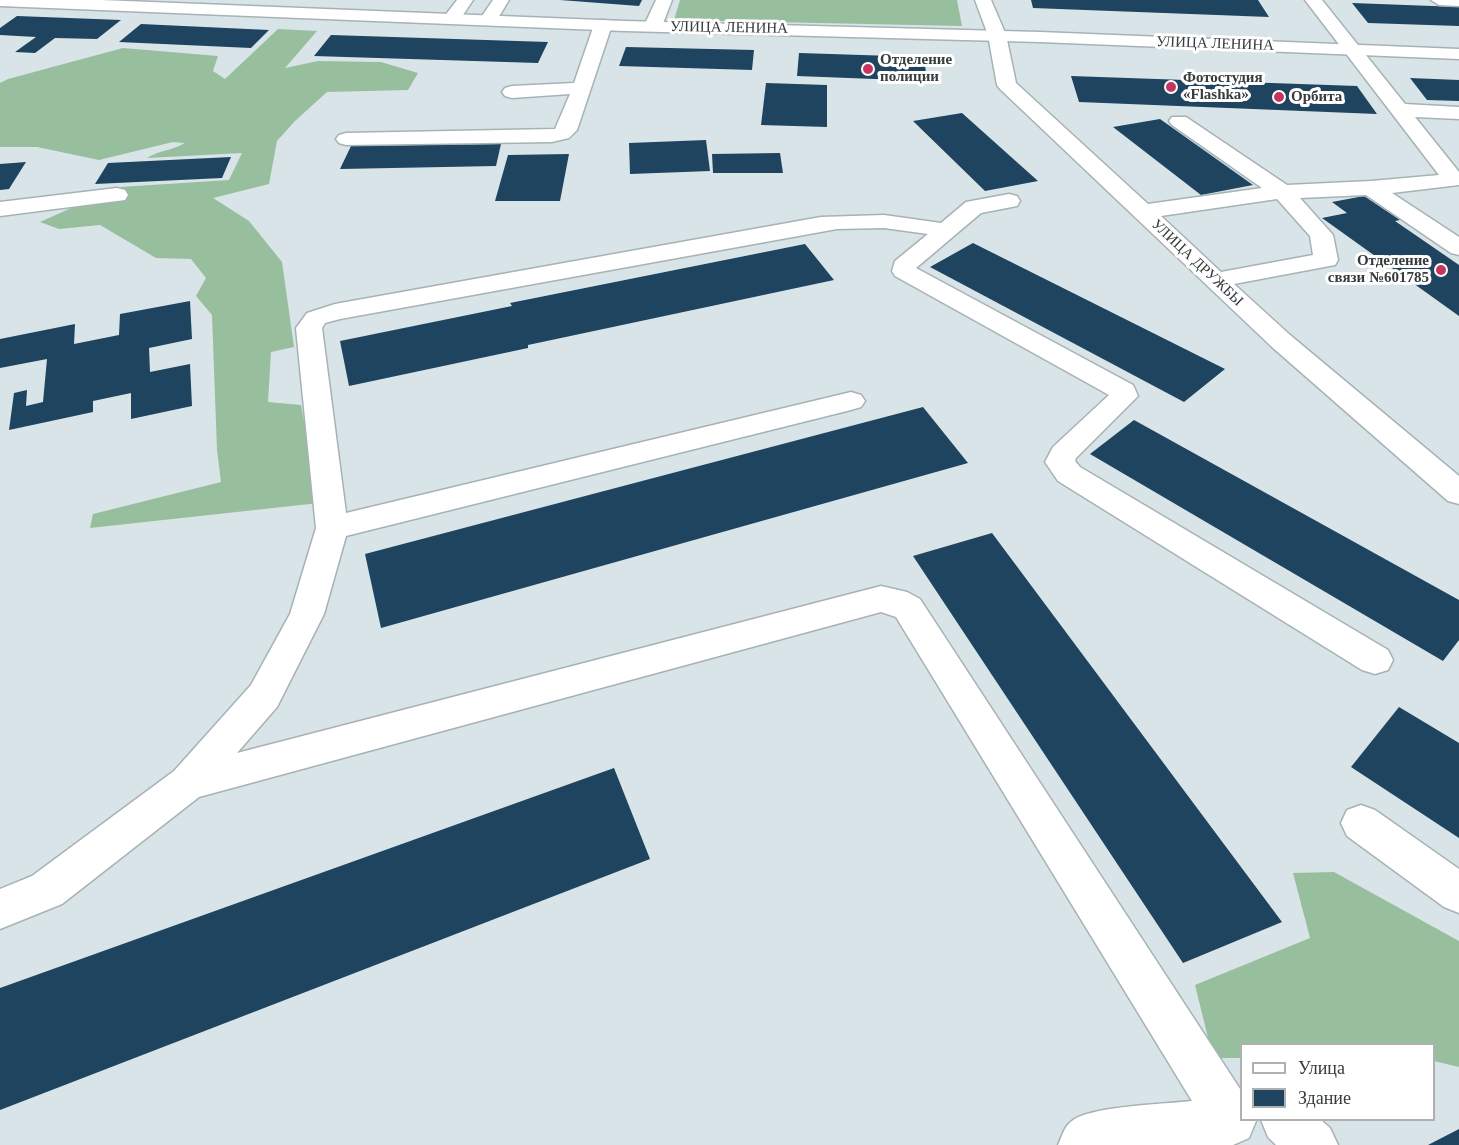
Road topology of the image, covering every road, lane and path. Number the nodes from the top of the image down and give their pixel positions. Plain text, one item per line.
1 (465, 0) edge
2 (501, 0) edge
3 (664, 0) edge
4 (983, 0) edge
5 (1313, 0) edge
6 (1439, 0) edge
7 (1459, 0) edge
8 (0, 1) edge
9 (453, 17) junction
10 (489, 19) junction
11 (603, 25) junction
12 (653, 27) junction
13 (997, 35) junction
14 (1352, 49) junction
15 (1459, 54) edge
16 (580, 88) junction
17 (512, 92) dead end
18 (1400, 110) junction
19 (1459, 113) edge
20 (1179, 121) dead end
21 (346, 139) dead end
22 (1457, 180) edge
23 (1371, 188) junction
24 (1282, 192) junction
25 (117, 195) dead end
26 (1009, 201) dead end
27 (0, 209) edge
28 (1143, 212) junction
29 (946, 231) junction
30 (1459, 248) edge
31 (1215, 280) junction
32 (851, 401) dead end
33 (1459, 493) edge
34 (332, 528) junction
35 (1375, 660) dead end
36 (188, 783) junction
37 (1361, 823) dead end
38 (1459, 893) edge
39 (0, 909) edge
40 (1240, 1117) edge
41 (1240, 1120) edge
42 (1287, 1121) edge
43 (1083, 1145) edge
44 (1313, 1145) edge

1 - 9 main road
2 - 10 main road
3 - 12 main road
4 - 13 main road, УЛИЦА ДРУЖБЫ
5 - 14 main road
6 - 7 main road
8 - 9 main road, УЛИЦА ЛЕНИНА
9 - 10 main road, УЛИЦА ЛЕНИНА
10 - 11 main road, УЛИЦА ЛЕНИНА
11 - 12 main road, УЛИЦА ЛЕНИНА
11 - 16 main road
12 - 13 main road, УЛИЦА ЛЕНИНА
13 - 14 main road, УЛИЦА ЛЕНИНА
13 - 28 main road, УЛИЦА ДРУЖБЫ
14 - 15 main road, УЛИЦА ЛЕНИНА
14 - 18 main road
16 - 17 main road
16 - 21 main road
18 - 19 main road
18 - 22 main road
20 - 24 main road
22 - 23 main road
23 - 24 main road
23 - 30 main road
24 - 28 main road
24 - 31 main road
25 - 27 main road
26 - 29 main road
28 - 31 main road, УЛИЦА ДРУЖБЫ
29 - 34 main road
29 - 35 main road
31 - 33 main road, УЛИЦА ДРУЖБЫ
32 - 34 main road
34 - 36 main road
36 - 39 main road
36 - 40 main road
37 - 38 main road
41 - 43 main road
42 - 44 main road

